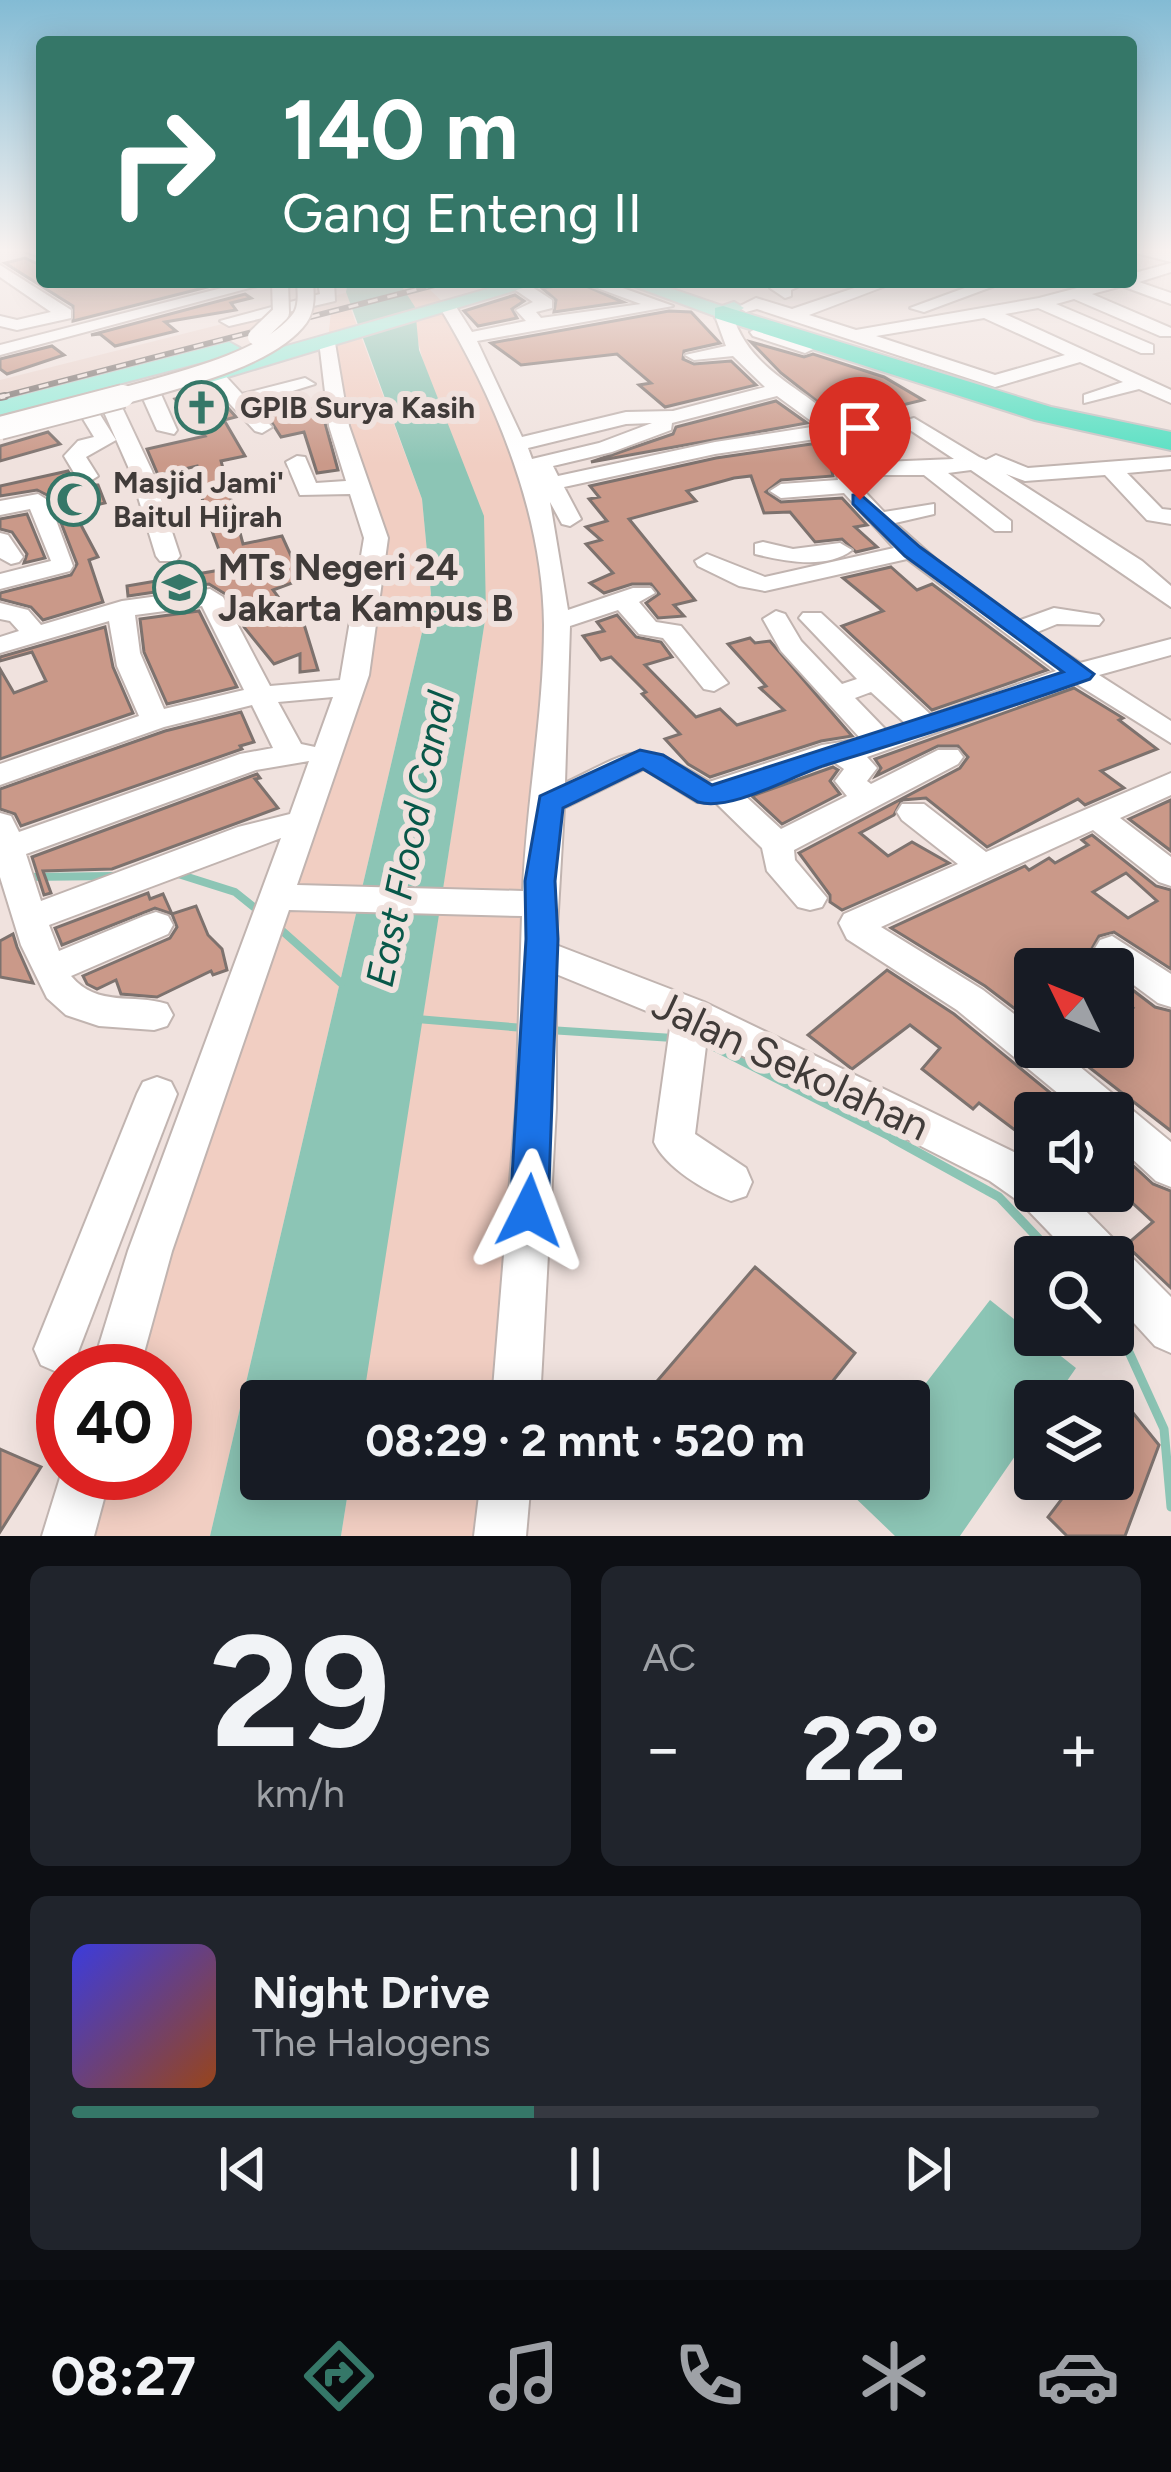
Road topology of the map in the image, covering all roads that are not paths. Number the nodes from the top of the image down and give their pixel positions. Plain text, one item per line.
1 (116, 321) edge
2 (275, 321) edge
3 (299, 321) edge
4 (380, 321) edge
5 (450, 321) edge
6 (536, 321) edge
7 (555, 321) edge
8 (732, 321) edge
9 (771, 321) edge
10 (786, 321) edge
11 (810, 321) edge
12 (898, 321) edge
13 (1006, 321) edge
14 (1081, 321) edge
15 (1139, 321) edge
16 (538, 323) junction
17 (759, 332) dead end
18 (1166, 332) dead end
19 (854, 334) junction
20 (330, 335) junction
21 (467, 338) junction
22 (818, 342) junction
23 (0, 350) edge
24 (736, 350) junction
25 (694, 355) dead end
26 (1084, 355) junction
27 (1171, 355) edge
28 (1114, 360) junction
29 (213, 374) junction
30 (1142, 382) junction
31 (305, 384) dead end
32 (778, 390) junction
33 (150, 392) junction
34 (1171, 397) edge
35 (1091, 399) dead end
36 (238, 401) junction
37 (0, 408) edge
38 (87, 409) junction
39 (673, 417) junction
40 (914, 424) dead end
41 (0, 427) edge
42 (262, 427) dead end
43 (167, 430) dead end
44 (835, 430) junction
45 (1171, 431) edge
46 (1171, 441) edge
47 (95, 442) junction
48 (527, 444) junction
49 (555, 460) junction
50 (975, 461) junction
51 (297, 462) dead end
52 (1171, 464) edge
53 (1110, 468) junction
54 (929, 469) junction
55 (87, 476) dead end
56 (852, 477) junction
57 (550, 484) junction
58 (360, 487) junction
59 (782, 490) dead end
60 (152, 501) junction
61 (0, 508) edge
62 (926, 509) dead end
63 (1171, 517) edge
64 (570, 519) dead end
65 (879, 520) junction
66 (1004, 526) dead end
67 (906, 545) junction
68 (763, 549) dead end
69 (168, 556) dead end
70 (707, 561) dead end
71 (0, 582) edge
72 (1171, 599) edge
73 (122, 609) junction
74 (0, 611) edge
75 (812, 618) dead end
76 (776, 619) dead end
77 (1090, 620) dead end
78 (556, 622) junction
79 (1018, 630) junction
80 (35, 634) junction
81 (0, 645) edge
82 (1171, 647) edge
83 (1082, 674) junction
84 (876, 682) junction
85 (714, 683) dead end
86 (350, 687) junction
87 (838, 694) junction
88 (260, 695) junction
89 (155, 720) junction
90 (926, 726) junction
91 (1171, 734) edge
92 (879, 740) junction
93 (290, 752) junction
94 (324, 753) junction
95 (843, 754) junction
96 (948, 757) dead end
97 (0, 776) edge
98 (1171, 783) edge
99 (720, 789) junction
100 (866, 798) junction
101 (550, 802) junction
102 (913, 812) dead end
103 (1097, 817) junction
104 (305, 821) junction
105 (778, 845) junction
106 (982, 867) junction
107 (15, 870) edge
108 (1171, 874) edge
109 (289, 897) junction
110 (810, 898) dead end
111 (530, 904) junction
112 (156, 925) dead end
113 (1134, 966) edge
114 (51, 970) junction
115 (540, 971) junction
116 (1171, 993) edge
117 (154, 1016) dead end
118 (688, 1032) junction
119 (1085, 1092) edge
120 (157, 1094) dead end
121 (1134, 1134) edge
122 (1171, 1168) edge
123 (1014, 1174) edge
124 (731, 1182) dead end
125 (1058, 1212) edge
126 (1082, 1236) edge
127 (92, 1250) junction
128 (150, 1251) junction
129 (1134, 1290) edge
130 (1171, 1330) edge
131 (59, 1344) edge
132 (123, 1344) edge
133 (518, 1380) edge
134 (78, 1500) edge
135 (504, 1500) edge
136 (68, 1536) edge
137 (500, 1536) edge

1 - 23 street
2 - 41 street, bridge
3 - 41 street, bridge
4 - 20 main road
5 - 21 street
6 - 16 street
7 - 16 street
8 - 24 street
9 - 22 highway
10 - 45 highway
11 - 19 street
12 - 19 street
13 - 26 street
14 - 28 street
15 - 18 street
16 - 21 street
17 - 22 street
19 - 26 street
20 - 29 main road
20 - 37 main road
20 - 58 street
21 - 48 street
22 - 46 highway
24 - 25 street
24 - 32 street
26 - 28 street
27 - 28 street
28 - 30 street
29 - 33 main road
29 - 36 street
30 - 34 street
30 - 35 street
31 - 36 street
32 - 39 street
32 - 44 street
33 - 38 main road
33 - 43 street
36 - 42 street
38 - 41 main road
38 - 47 street
38 - 60 street
39 - 48 street
39 - 49 street
40 - 50 street
44 - 56 street
44 - 57 street
47 - 55 street
47 - 60 street
48 - 49 street
48 - 78 street
49 - 57 street
50 - 53 street
50 - 54 street
50 - 72 street
51 - 58 street
52 - 53 street
53 - 63 street
54 - 56 street
54 - 66 street
56 - 59 street
56 - 65 street
57 - 64 street
58 - 86 street
60 - 69 street
61 - 71 street
62 - 65 street
65 - 67 street
67 - 68 street
67 - 70 street
67 - 79 street
73 - 80 street
73 - 88 street
73 - 89 street
74 - 80 street
75 - 84 street
76 - 87 street
77 - 79 street
78 - 85 street
78 - 101 street
79 - 83 street
80 - 81 street
82 - 83 street
83 - 90 street
83 - 91 street
84 - 87 street
84 - 90 street
86 - 88 street
86 - 94 street
87 - 92 street
88 - 89 street
88 - 93 street
89 - 97 street
90 - 92 street
92 - 95 street
93 - 94 street
93 - 107 street
94 - 104 street
95 - 99 street
95 - 100 street
96 - 100 street
98 - 103 street
99 - 101 street
99 - 105 street
100 - 105 street
101 - 111 street
102 - 106 street
103 - 106 street
103 - 108 street
104 - 107 street
104 - 109 street
105 - 110 street
106 - 119 street
107 - 114 street
109 - 111 street
109 - 128 street
111 - 115 street
112 - 114 street
113 - 116 street
114 - 117 street
115 - 118 street, Jalan Sekolahan
115 - 133 street
118 - 123 street, Jalan Sekolahan
118 - 124 street
120 - 127 street
121 - 122 street
125 - 126 street, Jalan Sekolahan
127 - 128 street
127 - 131 street
128 - 132 street
129 - 130 street
134 - 136 street
135 - 137 street

